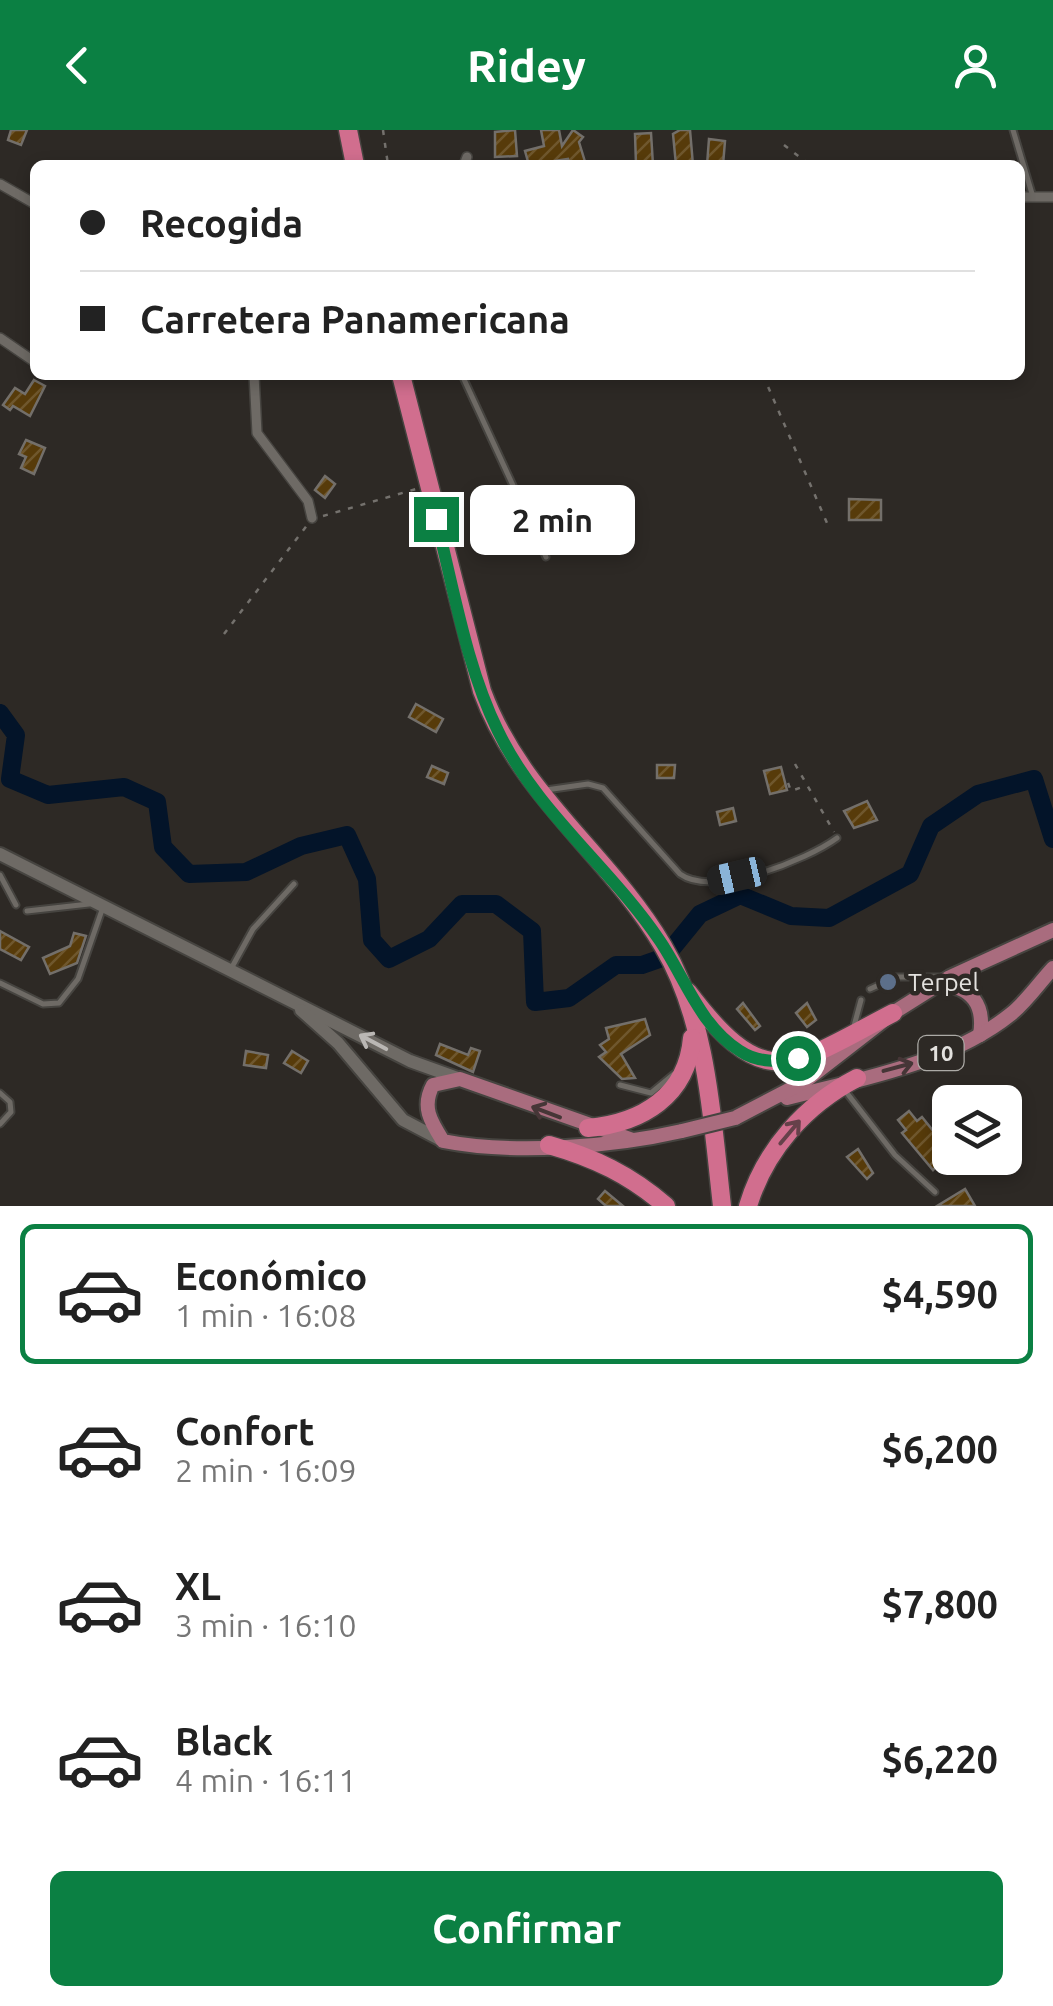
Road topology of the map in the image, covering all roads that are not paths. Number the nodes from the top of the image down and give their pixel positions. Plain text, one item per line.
1 (348, 130) edge
2 (1013, 130) edge
3 (354, 160) edge
4 (0, 184) edge
5 (1025, 196) edge
6 (1033, 197) junction
7 (1053, 197) edge
8 (30, 201) edge
9 (0, 338) edge
10 (30, 359) edge
11 (254, 380) edge
12 (402, 380) edge
13 (464, 380) edge
14 (312, 518) road end
15 (546, 557) dead end
16 (540, 796) junction
17 (837, 838) road end
18 (0, 854) edge
19 (0, 875) edge
20 (294, 884) dead end
21 (16, 905) dead end
22 (99, 905) junction
23 (28, 911) dead end
24 (1053, 930) edge
25 (1053, 968) edge
26 (231, 970) junction
27 (677, 974) junction
28 (894, 977) dead end
29 (945, 980) junction
30 (0, 983) edge
31 (880, 984) dead end
32 (870, 989) dead end
33 (288, 998) junction
34 (861, 1000) dead end
35 (893, 1014) junction
36 (692, 1022) junction
37 (852, 1034) junction
38 (980, 1035) junction
39 (688, 1062) junction
40 (460, 1079) junction
41 (849, 1082) junction
42 (620, 1085) dead end
43 (0, 1093) edge
44 (767, 1104) junction
45 (0, 1124) edge
46 (588, 1128) junction
47 (633, 1140) junction
48 (443, 1141) junction
49 (549, 1145) junction
50 (637, 1182) junction
51 (935, 1192) dead end
52 (646, 1206) edge
53 (666, 1206) edge
54 (722, 1206) edge
55 (748, 1206) edge

1 - 3 highway
2 - 6 lane
4 - 8 street
5 - 6 street
6 - 7 street
9 - 10 street
11 - 14 street
12 - 16 highway
13 - 15 lane
16 - 17 lane
16 - 27 highway
18 - 22 main road, 10
19 - 21 lane
20 - 26 lane
22 - 23 lane
22 - 26 main road, 10
22 - 30 lane
24 - 29 main road, 10
25 - 38 main road, 10
26 - 33 main road, 10
27 - 36 highway
27 - 37 highway
28 - 29 lane
29 - 35 main road, 10
29 - 38 main road
31 - 32 lane
40 -> 33 main road, 10
33 - 48 main road, 10
34 - 37 lane
35 - 37 highway
35 - 44 main road, 10
36 - 39 highway
36 - 54 highway
41 -> 38 main road, 10
39 - 42 lane
39 - 46 highway
46 -> 40 main road, 10
40 - 48 main road
41 - 44 main road, 10
41 - 51 lane
55 -> 41 highway
43 - 45 lane
44 - 47 main road, 10, bridge
46 - 47 main road, 10
47 - 49 main road, 10
48 - 49 main road, 10
49 - 50 highway
50 - 52 street
50 - 53 highway

